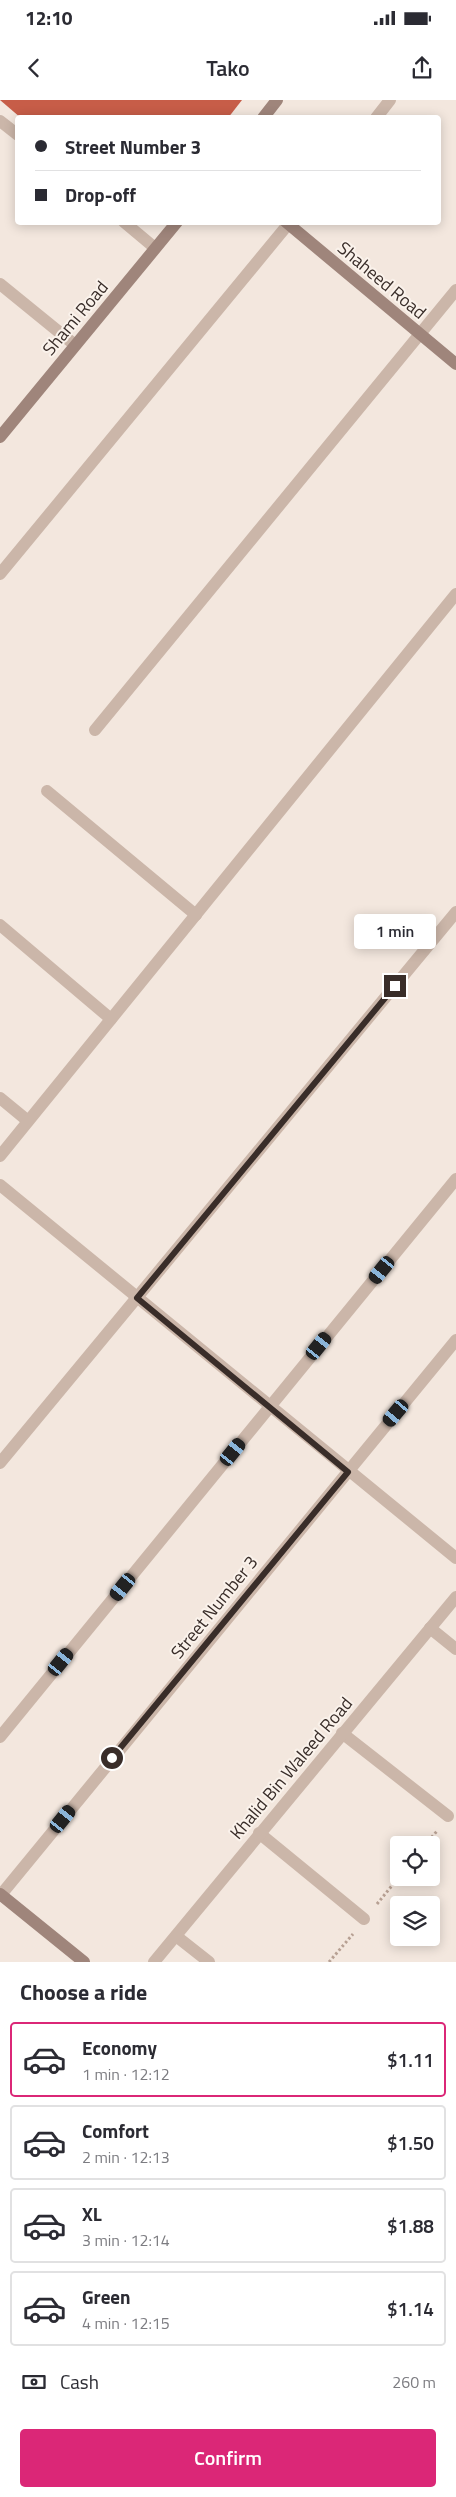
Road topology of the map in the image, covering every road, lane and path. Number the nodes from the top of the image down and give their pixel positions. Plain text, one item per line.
1 (277, 100) edge
2 (390, 100) edge
3 (264, 115) edge
4 (378, 115) edge
5 (0, 121) edge
6 (15, 133) edge
7 (128, 225) edge
8 (174, 225) edge
9 (286, 225) edge
10 (290, 225) edge
11 (156, 248) junction
12 (0, 284) edge
13 (456, 290) edge
14 (420, 334) junction
15 (75, 346) junction
16 (456, 364) edge
17 (0, 437) edge
18 (0, 574) edge
19 (456, 594) edge
20 (94, 730) dead end
21 (47, 791) dead end
22 (456, 912) edge
23 (196, 916) junction
24 (0, 925) edge
25 (111, 1019) junction
26 (0, 1098) edge
27 (28, 1121) junction
28 (0, 1156) edge
29 (456, 1179) edge
30 (0, 1185) edge
31 (137, 1298) junction
32 (456, 1340) edge
33 (270, 1407) junction
34 (0, 1463) edge
35 (348, 1472) junction
36 (456, 1558) edge
37 (456, 1597) edge
38 (430, 1628) junction
39 (456, 1649) edge
40 (342, 1733) junction
41 (0, 1737) edge
42 (448, 1816) dead end
43 (259, 1833) junction
44 (0, 1895) edge
45 (364, 1919) dead end
46 (176, 1936) junction
47 (84, 1962) edge
48 (154, 1962) edge
49 (209, 1962) edge

1 - 3 street
2 - 4 street
5 - 6 street
7 - 11 street
8 - 11 street, Shami Road
9 - 18 street
10 - 14 street, Shaheed Road
11 - 15 street, Shami Road
12 - 15 street
13 - 14 street
14 - 16 street, Shaheed Road
14 - 20 street
15 - 17 street, Shami Road
19 - 23 street
21 - 23 street
22 - 31 street
23 - 25 street
24 - 25 street
25 - 27 street
26 - 27 street
27 - 28 street
29 - 33 street
30 - 31 street
31 - 33 street
31 - 34 street
32 - 35 street, Street Number 3
33 - 35 street
33 - 41 street
35 - 36 street
35 - 44 street, Street Number 3
37 - 38 street, Khalid Bin Waleed Road
38 - 39 street
38 - 40 street, Khalid Bin Waleed Road
40 - 42 street
40 - 43 street, Khalid Bin Waleed Road
43 - 45 street
43 - 46 street, Khalid Bin Waleed Road
44 - 47 street
46 - 48 street, Khalid Bin Waleed Road
46 - 49 street

